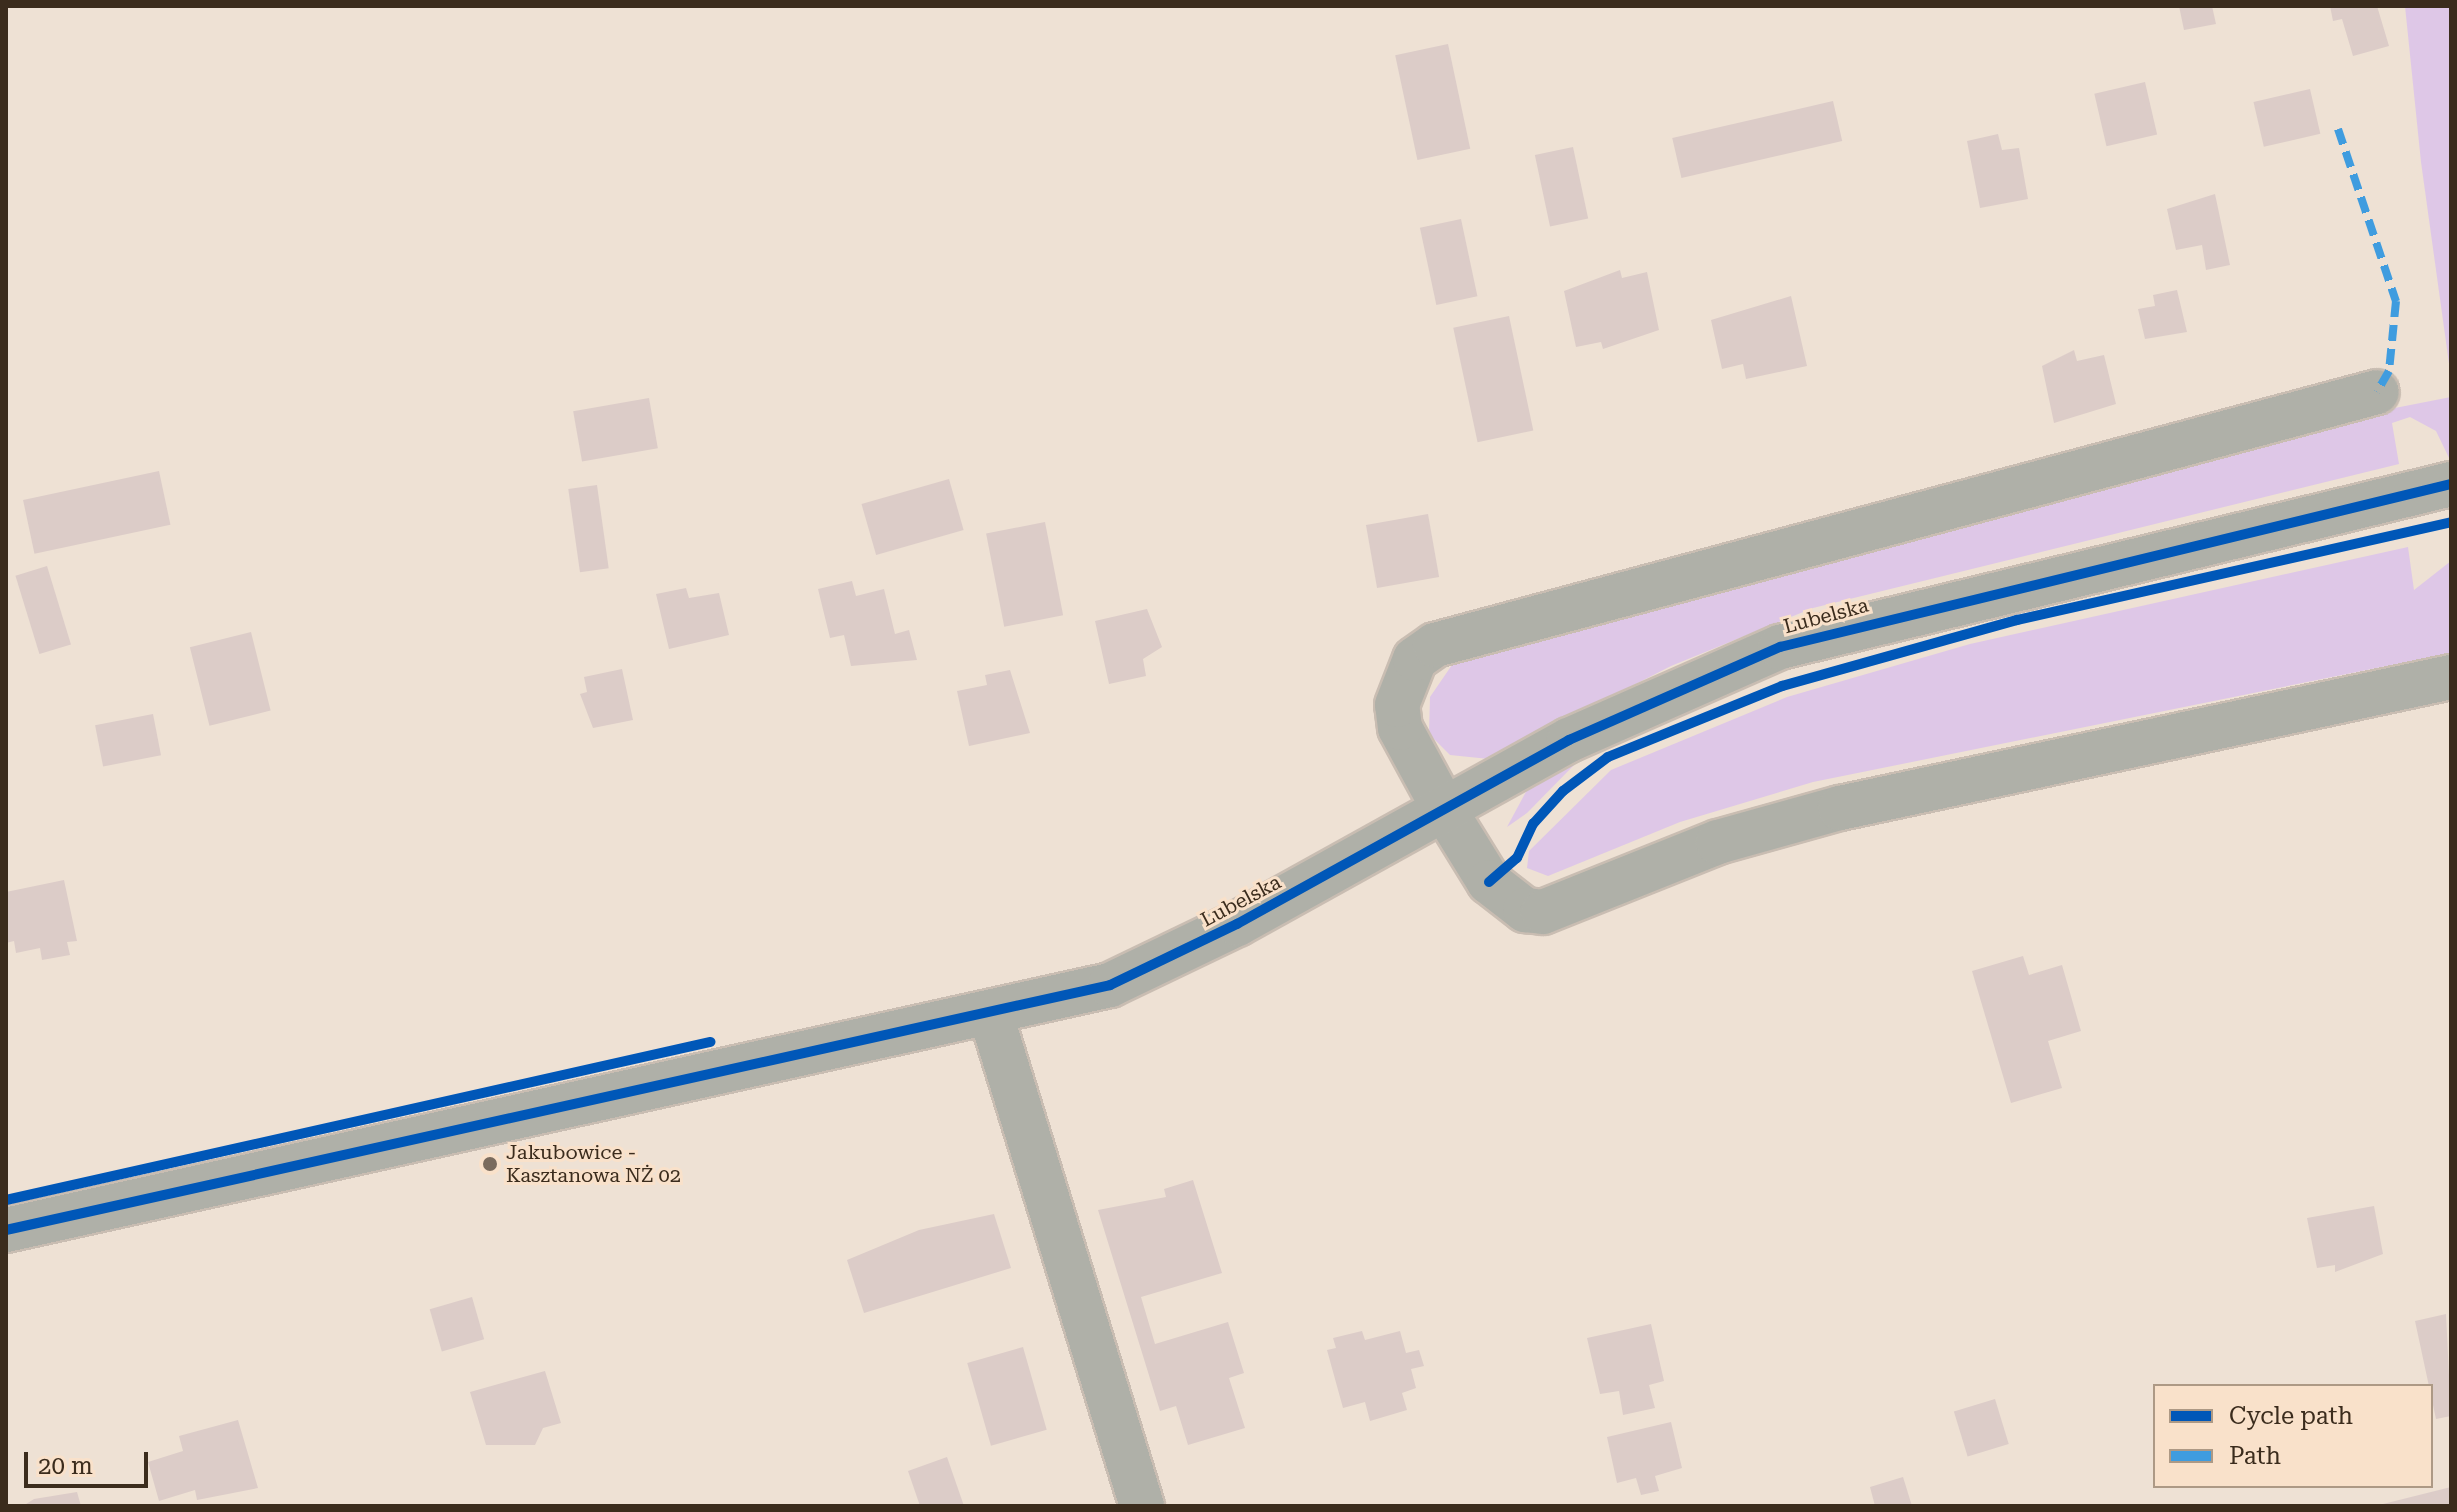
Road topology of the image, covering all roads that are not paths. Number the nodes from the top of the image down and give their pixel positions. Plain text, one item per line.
1 (2377, 392) dead end
2 (2451, 484) edge
3 (2451, 677) edge
4 (1444, 809) junction
5 (990, 1012) junction
6 (6, 1230) edge
7 (1142, 1506) edge

1 - 4 street
2 - 4 street, Lubelska
3 - 4 street
4 - 5 street, Lubelska
5 - 6 street, Lubelska
5 - 7 street

